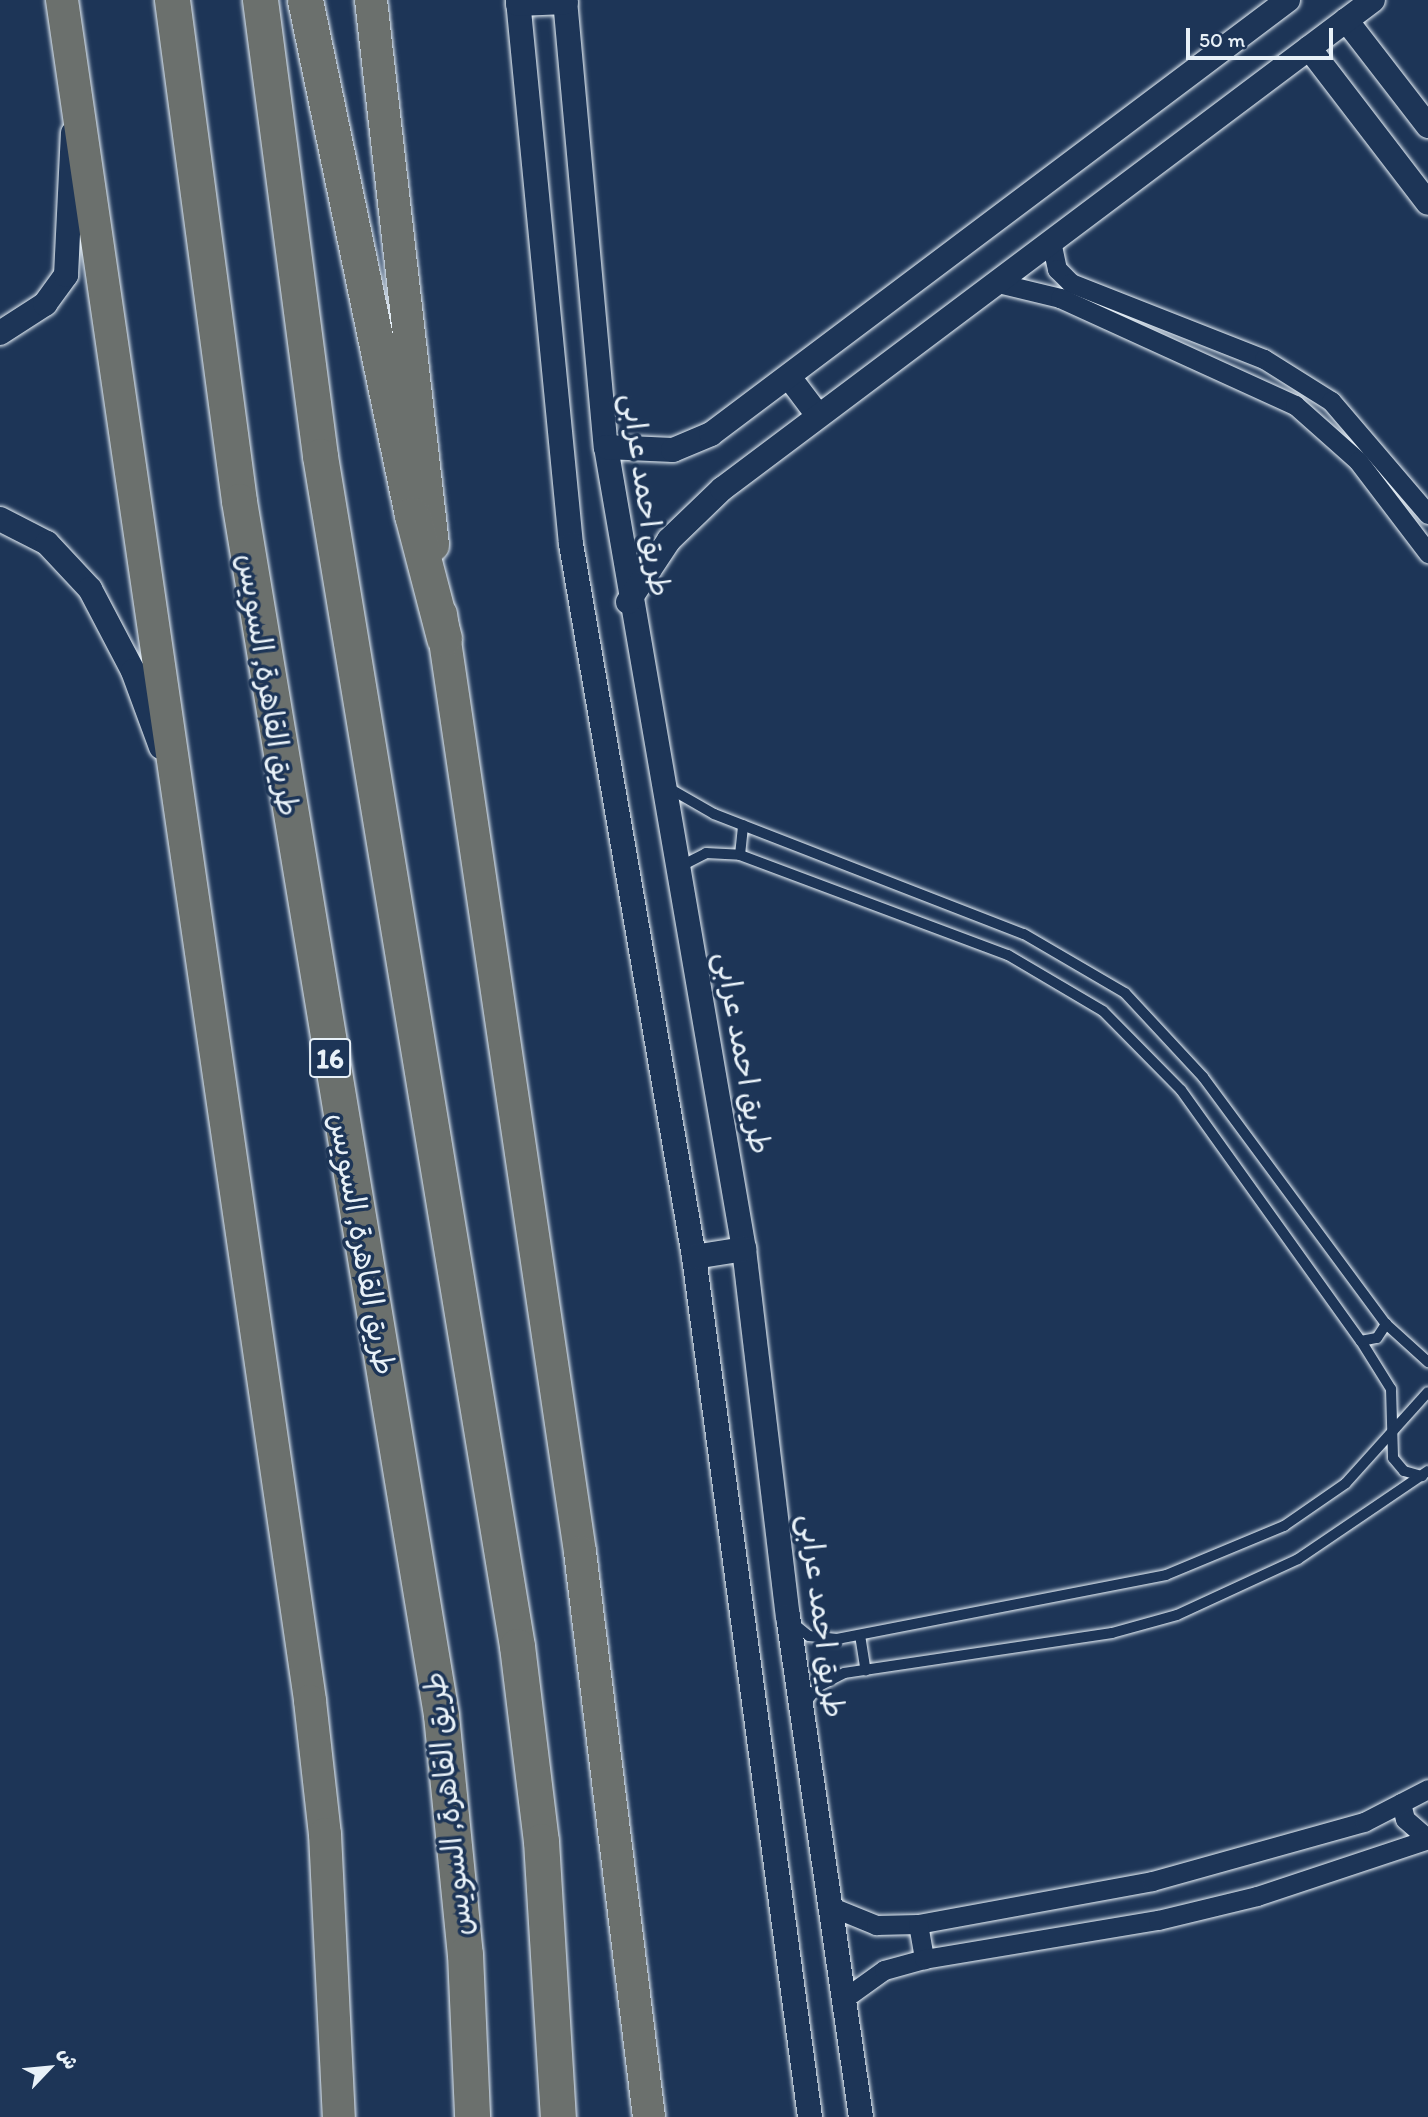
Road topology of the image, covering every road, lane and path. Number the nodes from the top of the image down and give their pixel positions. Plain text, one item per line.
1 (62, 0) edge
2 (172, 0) edge
3 (260, 0) edge
4 (305, 0) edge
5 (371, 0) edge
6 (1288, 0) edge
7 (1373, 0) edge
8 (566, 1) edge
9 (518, 2) edge
10 (1264, 8) edge
11 (1346, 20) junction
12 (1309, 48) junction
13 (77, 104) junction
14 (1428, 126) edge
15 (1428, 203) edge
16 (1051, 240) junction
17 (998, 283) junction
18 (0, 333) edge
19 (789, 377) junction
20 (817, 414) junction
21 (606, 447) junction
22 (1428, 514) edge
23 (0, 519) edge
24 (1428, 553) edge
25 (628, 602) junction
26 (444, 638) junction
27 (662, 784) junction
28 (179, 803) junction
29 (743, 825) junction
30 (740, 855) junction
31 (677, 869) junction
32 (744, 1249) junction
33 (694, 1257) junction
34 (1385, 1324) junction
35 (1361, 1341) junction
36 (1428, 1362) edge
37 (1428, 1392) edge
38 (1391, 1433) junction
39 (1425, 1473) edge
40 (788, 1616) junction
41 (860, 1635) junction
42 (866, 1671) junction
43 (802, 1709) junction
44 (1428, 1789) edge
45 (1401, 1803) junction
46 (1428, 1839) edge
47 (831, 1907) junction
48 (918, 1924) junction
49 (925, 1959) junction
50 (845, 1998) junction
51 (338, 2117) edge
52 (472, 2117) edge
53 (558, 2117) edge
54 (649, 2117) edge
55 (810, 2117) edge
56 (861, 2117) edge

1 - 13 highway
2 - 52 highway, طريق القاهرة, السويس / 16
3 - 53 highway
4 - 26 highway
5 - 26 highway
6 - 10 street
7 - 11 street
8 - 9 street
8 - 21 street, طريق احمد عرابى
9 - 33 street
10 - 19 street
11 - 12 street
11 - 14 street
12 - 15 street
12 - 16 street
13 - 18 street
13 - 28 highway
16 - 17 street
16 - 22 street
17 - 20 street
17 - 24 street
19 - 20 street
19 - 21 street
20 - 25 street
21 - 25 street, طريق احمد عرابى
23 - 28 street
25 - 27 street, طريق احمد عرابى
26 - 54 highway
27 - 29 lane
27 - 31 street, طريق احمد عرابى
28 - 51 highway
29 - 30 lane
29 - 34 lane
30 - 31 lane
30 - 35 lane
31 - 32 street, طريق احمد عرابى
32 - 33 street
32 - 40 street, طريق احمد عرابى
33 - 55 street
34 - 35 lane
34 - 36 lane
35 - 38 lane
37 - 38 lane
38 - 39 lane
38 - 41 lane
39 - 42 lane
40 - 41 lane
40 - 43 street, طريق احمد عرابى
41 - 42 lane
42 - 43 lane
43 - 47 street, طريق احمد عرابى
44 - 45 street
45 - 46 street
45 - 48 street
46 - 49 street
47 - 48 street
47 - 50 street, طريق احمد عرابى
48 - 49 street
49 - 50 street
50 - 56 street, طريق احمد عرابى

